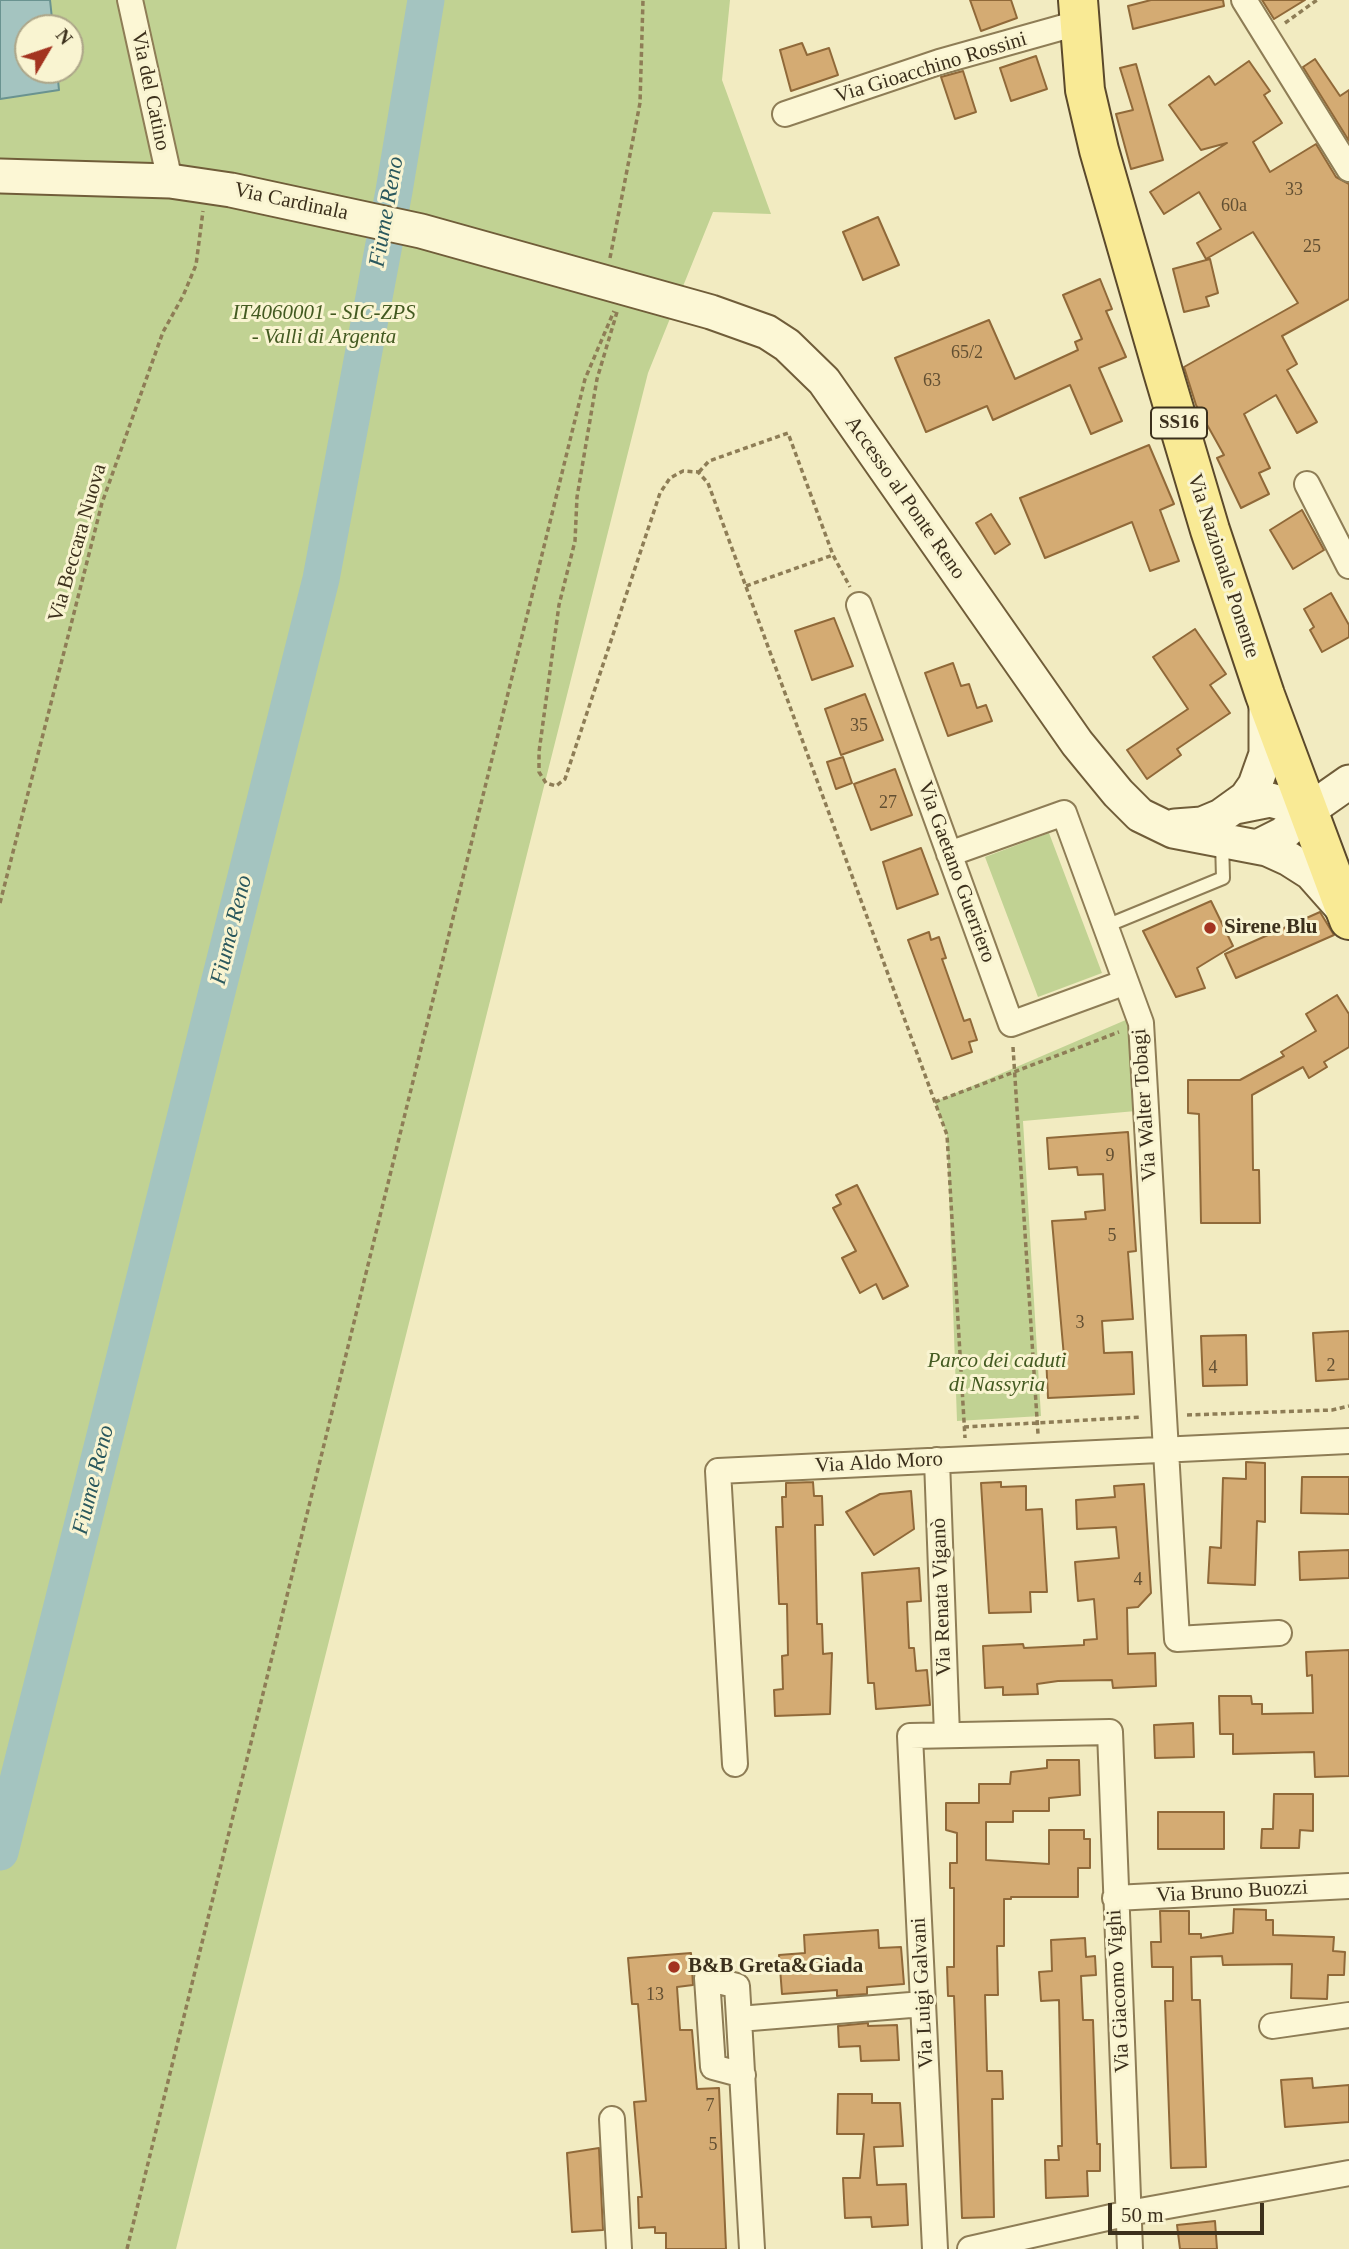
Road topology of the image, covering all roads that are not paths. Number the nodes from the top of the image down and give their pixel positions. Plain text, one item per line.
1 (130, 0) edge
2 (1244, 0) edge
3 (1078, 12) edge
4 (785, 114) dead end
5 (1349, 169) edge
6 (0, 176) edge
7 (170, 181) junction
8 (600, 283) joint
9 (1307, 484) dead end
10 (1349, 566) edge
11 (859, 605) road end
12 (1265, 695) junction
13 (1349, 782) edge
14 (1235, 807) junction
15 (1309, 810) junction
16 (1162, 826) junction
17 (1222, 841) junction
18 (1257, 848) junction
19 (949, 854) junction
20 (1348, 918) edge
21 (1106, 926) junction
22 (1126, 982) junction
23 (1344, 1438) edge
24 (1168, 1448) junction
25 (937, 1460) junction
26 (1279, 1633) dead end
27 (947, 1735) junction
28 (736, 1764) dead end
29 (1349, 1886) edge
30 (1115, 1898) junction
31 (923, 2004) junction
32 (1349, 2015) edge
33 (739, 2019) junction
34 (1272, 2026) dead end
35 (743, 2075) junction
36 (611, 2119) dead end
37 (1349, 2173) edge
38 (1129, 2213) junction
39 (620, 2249) edge
40 (752, 2249) edge
41 (935, 2249) edge
42 (970, 2249) edge
43 (1130, 2249) edge

1 - 7 street, Via del Catino
2 - 5 street
3 - 4 street, Via Gioacchino Rossini
3 - 12 main road, Via Nazionale Ponente / SS16
6 - 7 main road, Via Cardinala
7 - 8 main road, Via Cardinala
8 - 16 main road, Accesso al Ponte Reno
9 - 10 street
11 - 19 street, Via Gaetano Guerriero
12 - 14 main road
12 - 15 main road, Via Nazionale Ponente / SS16
13 - 15 main road
14 - 15 main road
14 - 16 main road
15 - 18 main road
15 - 20 main road, Via Nazionale Ponente / SS16
16 - 17 main road, Accesso al Ponte Reno
17 - 18 main road, Accesso al Ponte Reno
17 - 21 lane
18 - 20 main road, Accesso al Ponte Reno
19 - 21 street, Via Walter Tobagi
19 - 22 street, Via Gaetano Guerriero
21 - 22 street, Via Walter Tobagi
22 - 24 street, Via Walter Tobagi
23 - 24 street, Via Aldo Moro
24 - 25 street, Via Aldo Moro
24 - 26 street, Via Walter Tobagi
25 - 27 street, Via Renata Viganò
25 - 28 street, Via Aldo Moro
27 - 30 street, Via Giacomo Vighi
27 - 31 street, Via Luigi Galvani
29 - 30 street, Via Bruno Buozzi
30 - 38 street, Via Giacomo Vighi
31 - 33 street
31 - 41 street, Via Luigi Galvani
32 - 34 street
33 - 35 street
33 - 35 street
35 - 40 street
36 - 39 street
37 - 38 street
38 - 42 street
38 - 43 street, Via Giacomo Vighi

